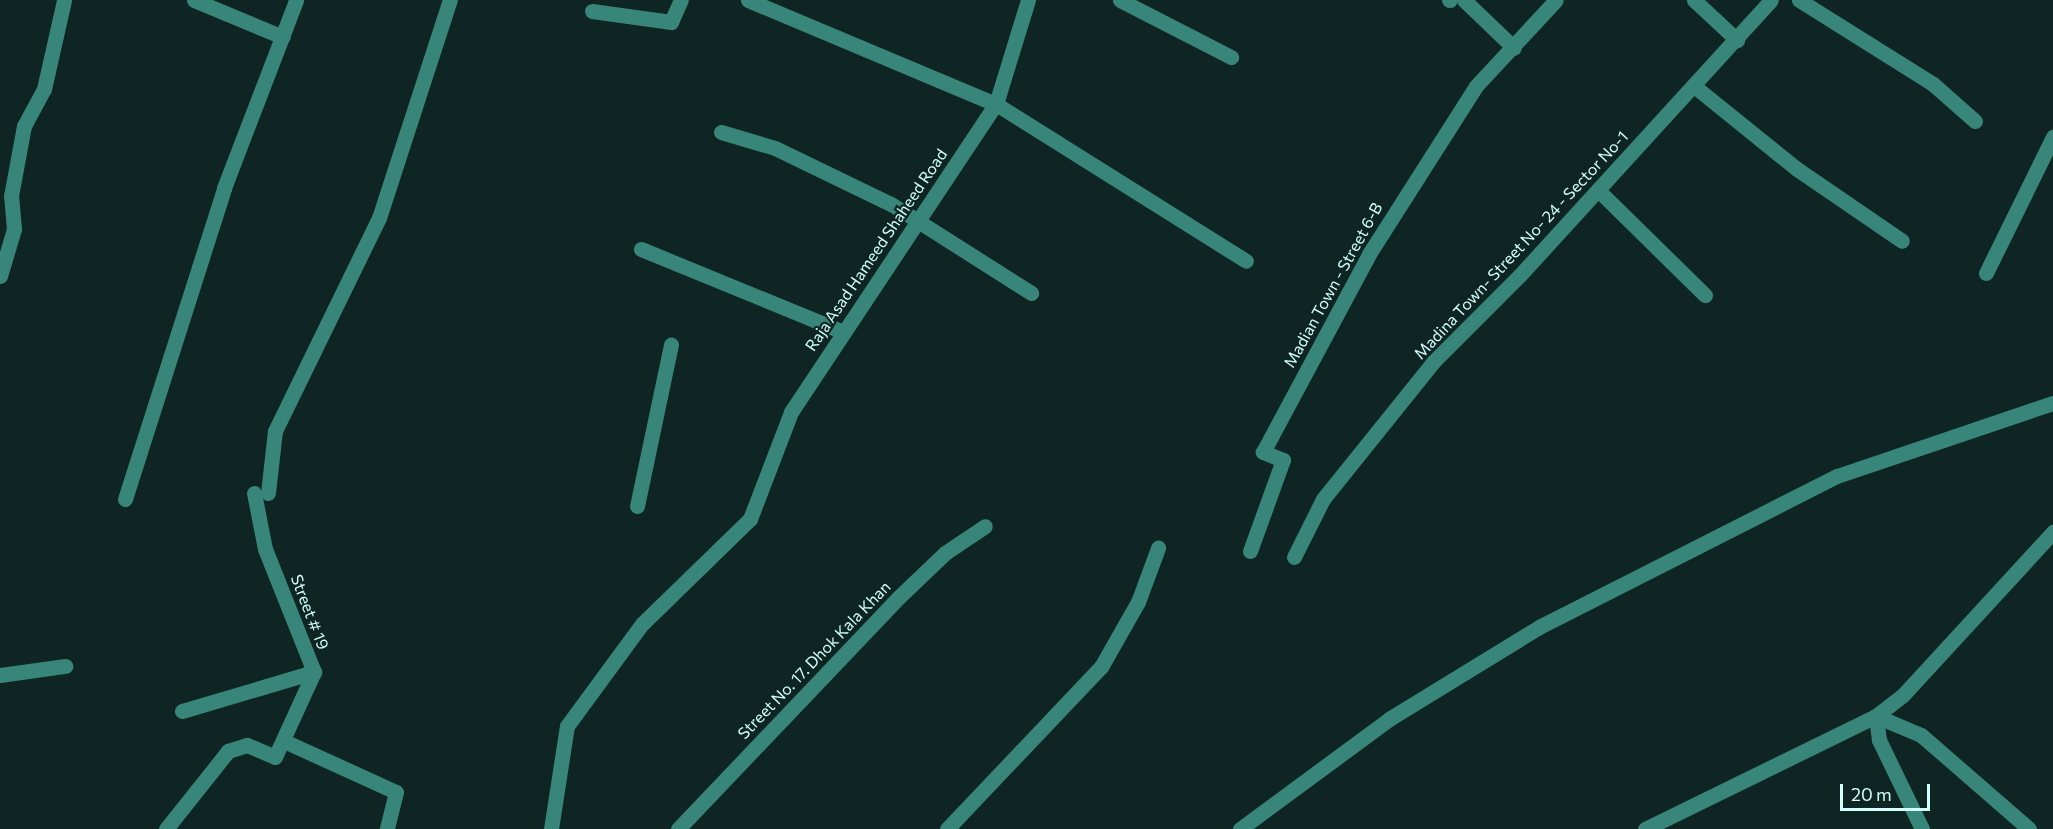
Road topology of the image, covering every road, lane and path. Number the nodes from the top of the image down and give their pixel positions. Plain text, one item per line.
1 (64, 0) edge
2 (194, 0) edge
3 (296, 0) edge
4 (450, 0) edge
5 (681, 0) edge
6 (748, 0) edge
7 (1028, 0) edge
8 (1120, 0) edge
9 (1464, 0) edge
10 (1556, 0) edge
11 (1694, 0) edge
12 (1771, 0) edge
13 (1799, 0) edge
14 (592, 11) dead end
15 (284, 37) junction
16 (1737, 40) junction
17 (1514, 48) junction
18 (1231, 57) dead end
19 (1694, 86) junction
20 (996, 104) junction
21 (1975, 121) dead end
22 (721, 132) dead end
23 (2053, 136) edge
24 (1598, 190) junction
25 (917, 219) junction
26 (1902, 242) dead end
27 (641, 249) dead end
28 (1246, 261) dead end
29 (1986, 273) dead end
30 (0, 276) edge
31 (1031, 293) dead end
32 (1705, 295) dead end
33 (843, 332) junction
34 (671, 345) dead end
35 (2053, 403) edge
36 (125, 500) dead end
37 (637, 506) dead end
38 (985, 526) dead end
39 (2053, 532) edge
40 (1158, 548) dead end
41 (1250, 550) dead end
42 (1294, 556) dead end
43 (64, 666) dead end
44 (314, 672) junction
45 (0, 675) edge
46 (182, 711) dead end
47 (1876, 716) junction
48 (284, 741) junction
49 (166, 829) edge
50 (387, 829) edge
51 (551, 829) edge
52 (678, 829) edge
53 (947, 829) edge
54 (1240, 829) edge
55 (1646, 829) edge
56 (1922, 829) edge
57 (2029, 829) edge

1 - 30 street
2 - 15 street
3 - 15 street
4 - 44 street, Street # 19
5 - 14 street
6 - 20 street
7 - 20 street, Raja Asad Hameed Shaheed Road
8 - 18 street
9 - 17 street
10 - 17 street
11 - 16 street
12 - 16 street, Madina Town- Street No- 24 - Sector No-1
13 - 21 street
15 - 36 street
16 - 19 street, Madina Town- Street No- 24 - Sector No-1
17 - 41 street, Madian Town - Street 6-B
19 - 24 street, Madina Town- Street No- 24 - Sector No-1
19 - 26 street
20 - 25 street, Raja Asad Hameed Shaheed Road
20 - 28 street
22 - 25 street
23 - 29 street
24 - 32 street
24 - 42 street, Madina Town- Street No- 24 - Sector No-1
25 - 31 street
25 - 33 street, Raja Asad Hameed Shaheed Road
27 - 33 street
33 - 51 street, Raja Asad Hameed Shaheed Road
34 - 37 street
35 - 54 street
38 - 52 street, Street No. 17. Dhok Kala Khan
39 - 47 street
40 - 53 street
43 - 45 street
44 - 46 street
44 - 48 street, Street # 19
47 - 55 street
47 - 56 street
47 - 57 street
48 - 49 street
48 - 50 street

